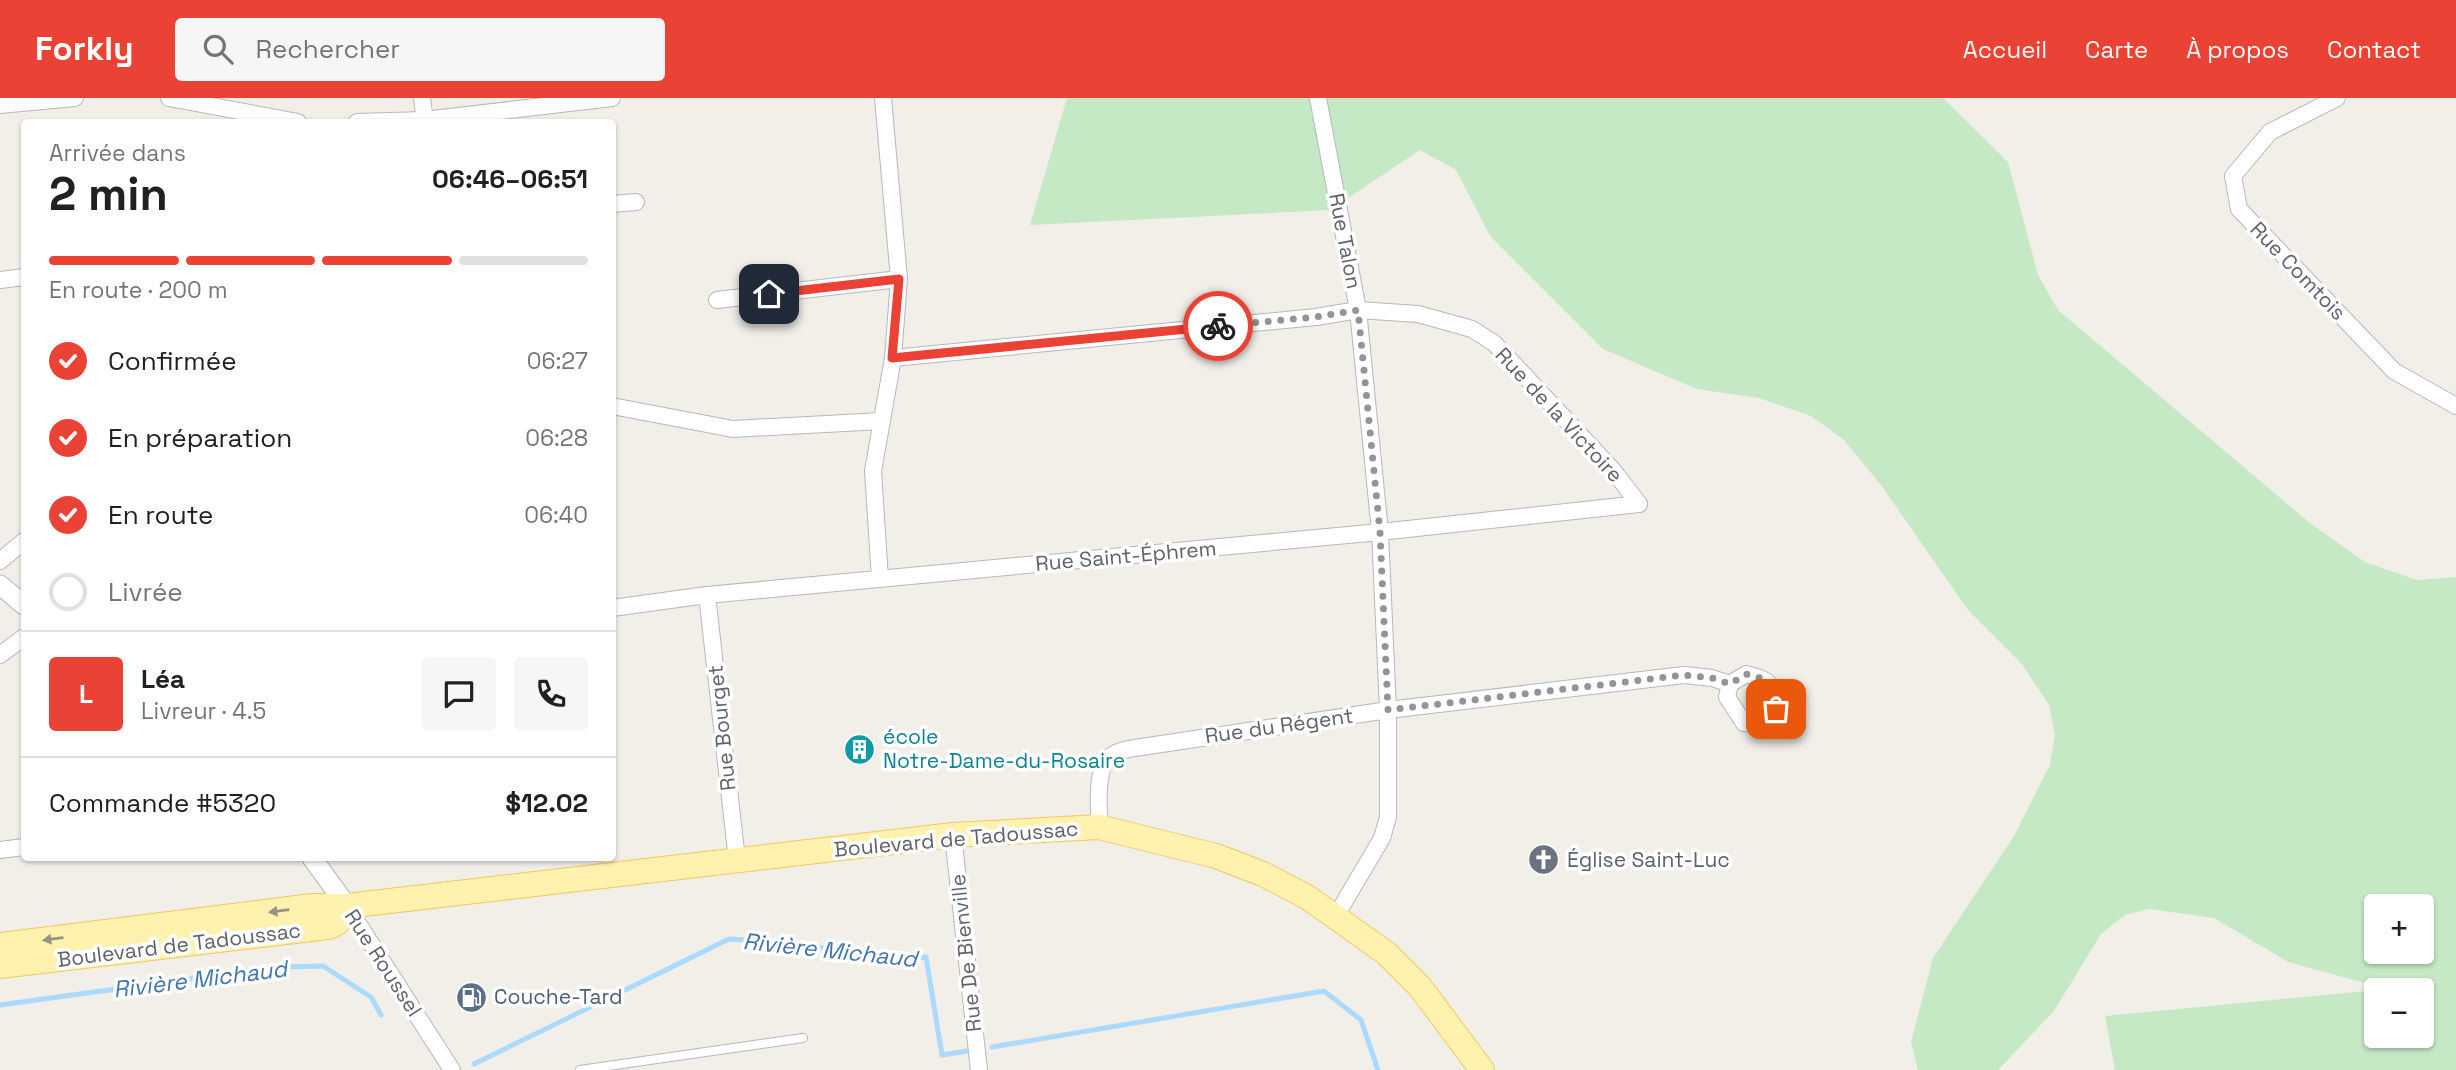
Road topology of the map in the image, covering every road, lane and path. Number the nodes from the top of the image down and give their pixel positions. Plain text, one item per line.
1 (75, 98) edge
2 (169, 98) edge
3 (422, 98) edge
4 (612, 98) edge
5 (883, 98) edge
6 (1318, 98) edge
7 (2337, 98) edge
8 (0, 104) edge
9 (282, 119) edge
10 (425, 119) edge
11 (441, 119) edge
12 (636, 202) dead end
13 (616, 204) edge
14 (21, 277) edge
15 (899, 279) junction
16 (0, 280) edge
17 (717, 300) dead end
18 (1358, 310) junction
19 (892, 358) junction
20 (2456, 406) edge
21 (616, 407) edge
22 (881, 421) junction
23 (1639, 504) joint
24 (1380, 532) junction
25 (21, 544) edge
26 (0, 561) edge
27 (880, 579) junction
28 (0, 585) edge
29 (707, 596) junction
30 (21, 602) edge
31 (616, 607) edge
32 (21, 639) edge
33 (0, 656) edge
34 (1730, 684) dead end
35 (1388, 710) junction
36 (1099, 827) junction
37 (953, 835) junction
38 (21, 847) edge
39 (0, 850) edge
40 (737, 860) junction
41 (314, 861) edge
42 (346, 906) junction
43 (1336, 916) junction
44 (0, 945) edge
45 (0, 966) edge
46 (803, 1038) dead end
47 (452, 1070) edge
48 (580, 1070) edge
49 (979, 1070) edge
50 (1482, 1070) edge

1 - 8 street
2 - 9 street
3 - 10 street
4 - 11 street
5 - 15 street
6 - 18 street, Rue Talon
7 - 20 street, Rue Comtois
12 - 13 street
14 - 16 street
15 - 17 street
15 - 19 street
18 - 19 street, Rue de la Victoire
18 - 23 street, Rue de la Victoire
18 - 24 street, Rue Talon
19 - 22 street
21 - 22 street
22 - 27 street
23 - 24 street, Rue Saint-Éphrem
24 - 27 street, Rue Saint-Éphrem
24 - 35 street, Rue Talon
25 - 26 street
27 - 29 street, Rue Saint-Éphrem
28 - 30 street
29 - 31 street, Rue Saint-Éphrem
29 - 40 street, Rue Bourget
32 - 33 street
34 - 35 street, Rue du Régent
35 - 36 street, Rue du Régent
35 - 43 street, Rue Talon
36 - 37 main road, Boulevard de Tadoussac
36 - 43 main road, Boulevard de Tadoussac
37 - 40 main road, Boulevard de Tadoussac
37 - 49 street, Rue De Bienville
38 - 39 street
40 - 42 main road, Boulevard de Tadoussac
41 - 42 street, Rue Roussel
42 -> 44 main road, Boulevard de Tadoussac
42 - 45 main road, Boulevard de Tadoussac
42 - 47 street, Rue Roussel
43 - 50 main road, Boulevard de Tadoussac
46 - 48 lane

